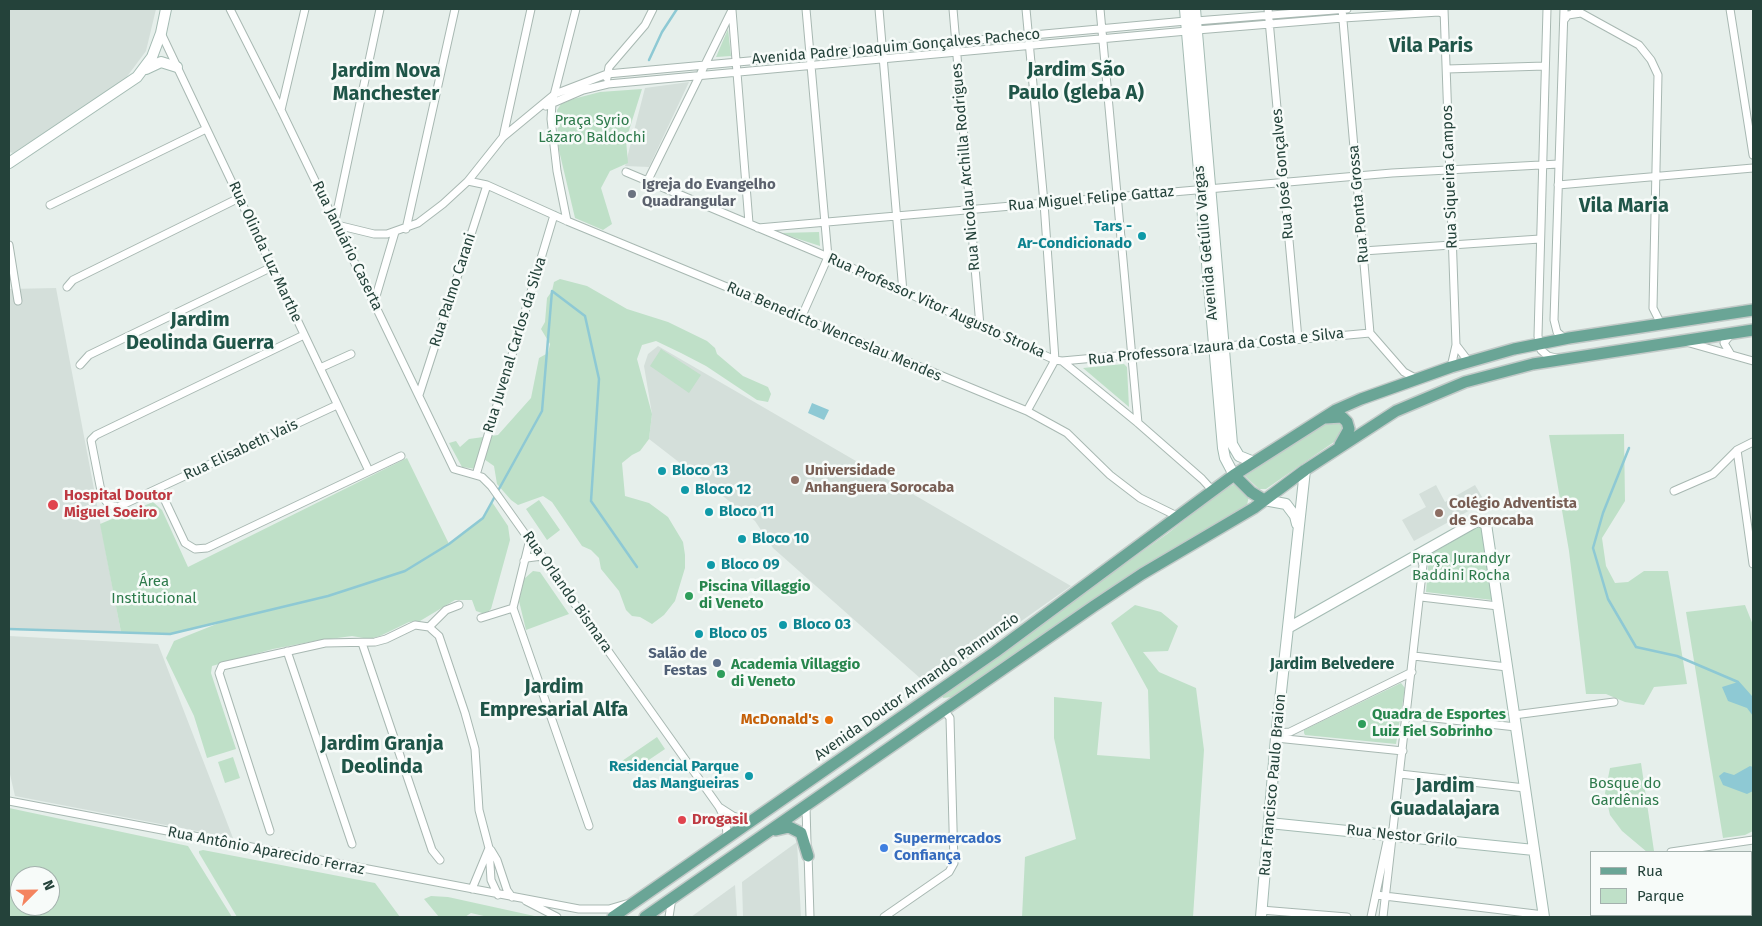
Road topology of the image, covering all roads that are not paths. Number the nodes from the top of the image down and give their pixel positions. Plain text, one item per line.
1 (166, 9) edge
2 (230, 9) edge
3 (235, 9) edge
4 (305, 9) edge
5 (380, 9) edge
6 (455, 9) edge
7 (530, 9) edge
8 (576, 9) edge
9 (653, 9) edge
10 (732, 9) edge
11 (806, 9) edge
12 (879, 9) edge
13 (952, 9) edge
14 (1026, 9) edge
15 (1100, 9) edge
16 (1185, 9) edge
17 (1194, 9) edge
18 (1342, 9) edge
19 (1348, 9) edge
20 (1547, 9) edge
21 (1564, 9) edge
22 (1730, 9) edge
23 (1578, 11) edge
24 (1268, 12) edge
25 (1444, 12) edge
26 (1342, 18) junction
27 (1564, 20) junction
28 (238, 23) junction
29 (1269, 23) junction
30 (1191, 26) junction
31 (1102, 29) junction
32 (161, 33) junction
33 (1028, 35) junction
34 (1103, 38) junction
35 (955, 42) junction
36 (1029, 45) junction
37 (882, 48) junction
38 (956, 52) junction
39 (809, 55) junction
40 (883, 58) junction
41 (736, 62) junction
42 (705, 64) junction
43 (810, 65) junction
44 (1546, 66) junction
45 (177, 67) junction
46 (1447, 68) junction
47 (146, 69) junction
48 (737, 72) junction
49 (607, 74) junction
50 (700, 76) junction
51 (608, 84) junction
52 (555, 94) junction
53 (552, 103) junction
54 (281, 110) junction
55 (538, 110) junction
56 (206, 129) junction
57 (502, 137) junction
58 (1753, 155) edge
59 (9, 163) edge
60 (1542, 163) junction
61 (1559, 164) junction
62 (1753, 168) edge
63 (1449, 169) junction
64 (626, 172) dead end
65 (1356, 176) junction
66 (1657, 177) junction
67 (648, 180) junction
68 (468, 181) junction
69 (1284, 182) junction
70 (487, 185) junction
71 (1558, 186) junction
72 (1205, 189) junction
73 (1118, 197) junction
74 (239, 198) junction
75 (1044, 203) junction
76 (50, 205) dead end
77 (970, 210) junction
78 (554, 215) junction
79 (897, 216) junction
80 (567, 222) junction
81 (824, 222) junction
82 (336, 223) junction
83 (749, 223) junction
84 (758, 228) junction
85 (406, 229) junction
86 (396, 232) junction
87 (1540, 239) junction
88 (9, 245) edge
89 (1452, 245) junction
90 (1363, 251) junction
91 (828, 257) junction
92 (272, 267) junction
93 (67, 287) dead end
94 (903, 292) junction
95 (18, 301) dead end
96 (374, 303) junction
97 (1753, 310) edge
98 (801, 318) junction
99 (1661, 324) junction
100 (980, 326) junction
101 (1753, 330) edge
102 (1370, 332) junction
103 (1731, 334) junction
104 (304, 335) junction
105 (1565, 338) junction
106 (1298, 339) junction
107 (1682, 341) junction
108 (1539, 344) junction
109 (1456, 345) junction
110 (1220, 347) junction
111 (1731, 353) junction
112 (351, 354) dead end
113 (1132, 356) junction
114 (1559, 358) junction
115 (1059, 360) junction
116 (1753, 361) edge
117 (1468, 362) junction
118 (80, 365) dead end
119 (1451, 367) junction
120 (320, 368) junction
121 (1417, 379) junction
122 (419, 395) junction
123 (337, 405) junction
124 (1027, 411) junction
125 (1322, 418) junction
126 (1138, 423) junction
127 (1753, 442) edge
128 (1338, 448) junction
129 (1736, 450) junction
130 (401, 456) dead end
131 (1254, 462) junction
132 (454, 469) joint
133 (1305, 470) junction
134 (369, 472) junction
135 (476, 475) junction
136 (1234, 475) junction
137 (159, 488) junction
138 (1674, 490) dead end
139 (1213, 491) junction
140 (1264, 500) junction
141 (1180, 517) junction
142 (1751, 532) edge
143 (1298, 533) junction
144 (530, 539) junction
145 (542, 556) junction
146 (1414, 556) junction
147 (524, 560) junction
148 (1753, 564) edge
149 (1291, 596) junction
150 (1421, 597) junction
151 (459, 605) dead end
152 (1498, 606) junction
153 (513, 608) junction
154 (1313, 614) junction
155 (481, 618) dead end
156 (429, 627) junction
157 (1288, 628) junction
158 (362, 643) junction
159 (287, 651) junction
160 (1414, 656) junction
161 (1507, 667) junction
162 (1412, 672) junction
163 (930, 696) junction
164 (1614, 702) dead end
165 (944, 710) junction
166 (1407, 715) junction
167 (1514, 715) junction
168 (1516, 727) junction
169 (1277, 736) junction
170 (1403, 751) junction
171 (1400, 774) junction
172 (816, 775) junction
173 (1525, 788) junction
174 (9, 801) edge
175 (806, 806) junction
176 (719, 807) junction
177 (753, 822) junction
178 (1269, 823) junction
179 (589, 826) dead end
180 (772, 830) junction
181 (270, 831) dead end
182 (1391, 834) junction
183 (727, 838) junction
184 (1753, 840) edge
185 (352, 844) dead end
186 (489, 848) junction
187 (1534, 850) junction
188 (709, 851) junction
189 (1678, 851) edge
190 (808, 856) junction
191 (440, 860) dead end
192 (689, 864) junction
193 (716, 869) junction
194 (702, 879) junction
195 (475, 890) junction
196 (498, 894) junction
197 (1376, 895) junction
198 (1385, 896) junction
199 (512, 897) junction
200 (640, 898) junction
201 (672, 898) junction
202 (524, 900) junction
203 (1261, 914) edge
204 (1544, 916) edge
205 (556, 917) edge
206 (613, 917) edge
207 (645, 917) edge
208 (668, 917) edge
209 (810, 917) edge
210 (884, 917) edge
211 (1347, 917) edge
212 (1371, 917) edge
213 (1383, 917) edge

1 - 32 street
2 - 28 street
3 - 28 street
4 - 54 street
5 - 82 street
6 - 85 street
7 - 57 street
8 - 52 street
9 - 49 street
10 - 41 street
10 - 42 street
11 - 39 street
12 - 37 street
13 - 35 street, Rua Nicolau Archilla Rodrigues
14 - 33 street
15 - 31 street
16 - 30 street, Avenida Getúlio Vargas
17 - 30 street, Avenida Getúlio Vargas
18 - 19 street, Avenida Padre Joaquim Gonçalves Pacheco
18 - 24 street, Avenida Padre Joaquim Gonçalves Pacheco
18 - 26 street, Rua Ponta Grossa
20 - 44 street
21 - 27 street
22 - 58 street
23 - 27 street
23 - 66 street
24 - 29 street, Rua José Gonçalves
24 - 30 street, Avenida Padre Joaquim Gonçalves Pacheco
25 - 26 street, Avenida Padre Joaquim Gonçalves Pacheco
25 - 46 street, Rua Siqueira Campos
26 - 29 street, Avenida Padre Joaquim Gonçalves Pacheco
26 - 65 street, Rua Ponta Grossa
27 - 61 street
28 - 54 street, Rua Januário Caserta
29 - 30 street, Avenida Padre Joaquim Gonçalves Pacheco
29 - 69 street, Rua José Gonçalves
30 - 31 street, Avenida Padre Joaquim Gonçalves Pacheco
30 - 34 street, Avenida Padre Joaquim Gonçalves Pacheco
30 - 72 street, Avenida Getúlio Vargas
31 - 33 street, Avenida Padre Joaquim Gonçalves Pacheco
31 - 34 street
32 - 45 street, Rua Olinda Luz Marthe
32 - 47 street
33 - 35 street, Avenida Padre Joaquim Gonçalves Pacheco
33 - 36 street
34 - 36 street, Avenida Padre Joaquim Gonçalves Pacheco
34 - 73 street
35 - 37 street, Avenida Padre Joaquim Gonçalves Pacheco
35 - 38 street, Rua Nicolau Archilla Rodrigues
36 - 38 street, Avenida Padre Joaquim Gonçalves Pacheco
36 - 75 street
37 - 39 street, Avenida Padre Joaquim Gonçalves Pacheco
37 - 40 street
38 - 40 street, Avenida Padre Joaquim Gonçalves Pacheco
38 - 77 street, Rua Nicolau Archilla Rodrigues
39 - 41 street, Avenida Padre Joaquim Gonçalves Pacheco
39 - 43 street
40 - 43 street, Avenida Padre Joaquim Gonçalves Pacheco
40 - 79 street
41 - 42 street, Avenida Padre Joaquim Gonçalves Pacheco
41 - 48 street
42 - 49 street, Avenida Padre Joaquim Gonçalves Pacheco
42 - 50 street
43 - 48 street, Avenida Padre Joaquim Gonçalves Pacheco
43 - 81 street
44 - 46 street
44 - 60 street
45 - 47 street
45 - 56 street, Rua Olinda Luz Marthe
46 - 63 street, Rua Siqueira Campos
47 - 59 street
48 - 50 street, Avenida Padre Joaquim Gonçalves Pacheco
48 - 83 street
49 - 51 street
49 - 52 street, Avenida Padre Joaquim Gonçalves Pacheco
50 - 51 street, Avenida Padre Joaquim Gonçalves Pacheco
50 - 67 street
51 - 53 street, Avenida Padre Joaquim Gonçalves Pacheco
52 - 53 street
52 - 55 street, Avenida Padre Joaquim Gonçalves Pacheco
53 - 55 street, Avenida Padre Joaquim Gonçalves Pacheco
53 - 80 street
54 - 82 street, Rua Januário Caserta
55 - 57 street, Avenida Padre Joaquim Gonçalves Pacheco
56 - 74 street, Rua Olinda Luz Marthe
56 - 76 street
57 - 68 street, Avenida Padre Joaquim Gonçalves Pacheco
60 - 61 street, Rua Miguel Felipe Gattaz
60 - 63 street, Rua Miguel Felipe Gattaz
60 - 87 street
61 - 71 street
62 - 66 street
63 - 65 street, Rua Miguel Felipe Gattaz
63 - 89 street, Rua Siqueira Campos
64 - 67 street, Rua Professor Vitor Augusto Stroka
65 - 69 street, Rua Miguel Felipe Gattaz
65 - 90 street, Rua Ponta Grossa
66 - 71 street
66 - 99 street
67 - 83 street, Rua Professor Vitor Augusto Stroka
68 - 70 street, Rua Benedicto Wenceslau Mendes
68 - 85 street, Avenida Padre Joaquim Gonçalves Pacheco
69 - 72 street, Rua Miguel Felipe Gattaz
69 - 106 street, Rua José Gonçalves
70 - 78 street, Rua Benedicto Wenceslau Mendes
70 - 122 street, Rua Palmo Carani
71 - 105 street
72 - 73 street, Rua Miguel Felipe Gattaz
72 - 110 street, Avenida Getúlio Vargas
73 - 75 street, Rua Miguel Felipe Gattaz
73 - 113 street
74 - 92 street, Rua Olinda Luz Marthe
74 - 93 street
75 - 77 street, Rua Miguel Felipe Gattaz
75 - 115 street
77 - 79 street, Rua Miguel Felipe Gattaz
77 - 100 street, Rua Nicolau Archilla Rodrigues
78 - 80 street, Rua Benedicto Wenceslau Mendes
78 - 135 street, Rua Juvenal Carlos da Silva
79 - 81 street, Rua Miguel Felipe Gattaz
79 - 94 street
80 - 98 street, Rua Benedicto Wenceslau Mendes
81 - 84 street, Rua Miguel Felipe Gattaz
81 - 91 street
82 - 86 street, Avenida Padre Joaquim Gonçalves Pacheco
82 - 96 street, Rua Januário Caserta
83 - 84 street, Rua Professor Vitor Augusto Stroka
84 - 91 street, Rua Professor Vitor Augusto Stroka
85 - 86 street, Avenida Padre Joaquim Gonçalves Pacheco
86 - 96 street
87 - 89 street
87 - 108 street
88 - 95 street
89 - 90 street
89 - 109 street, Rua Siqueira Campos
90 - 102 street, Rua Ponta Grossa
91 - 94 street, Rua Professor Vitor Augusto Stroka
91 - 98 street
92 - 104 street, Rua Olinda Luz Marthe
92 - 118 street
94 - 100 street, Rua Professor Vitor Augusto Stroka
96 - 122 street, Rua Januário Caserta
97 - 99 main road, Avenida Doutor Armando Pannunzio
98 - 124 street, Rua Benedicto Wenceslau Mendes
99 - 105 main road, Avenida Doutor Armando Pannunzio
100 - 115 street, Rua Professor Vitor Augusto Stroka
101 - 103 main road
102 - 106 street, Rua Professora Izaura da Costa e Silva
102 - 121 street
103 - 107 main road
103 - 111 street
104 - 120 street, Rua Olinda Luz Marthe
104 - 137 street, Rua Elisabeth Vais
105 - 108 main road, Avenida Doutor Armando Pannunzio
106 - 110 street, Rua Professora Izaura da Costa e Silva
107 - 111 street
107 - 114 main road
108 - 114 street
108 - 117 main road, Avenida Doutor Armando Pannunzio
109 - 117 street
109 - 119 street, Rua Siqueira Campos
110 - 113 street, Rua Professora Izaura da Costa e Silva
110 - 131 street, Avenida Getúlio Vargas
110 - 136 street, Avenida Getúlio Vargas
111 - 116 street
112 - 120 street
113 - 115 street, Rua Professora Izaura da Costa e Silva
113 - 126 street
114 - 128 main road
115 - 124 street
115 - 126 street, Rua Professor Vitor Augusto Stroka
117 - 119 main road, Avenida Doutor Armando Pannunzio
119 - 121 main road, Avenida Doutor Armando Pannunzio
120 - 123 street, Rua Olinda Luz Marthe
121 - 125 main road, Avenida Doutor Armando Pannunzio
122 - 132 street, Rua Januário Caserta
123 - 134 street, Rua Olinda Luz Marthe
123 - 137 street, Rua Elisabeth Vais
124 - 141 street, Rua Benedicto Wenceslau Mendes
125 - 128 main road
125 - 131 main road, Avenida Doutor Armando Pannunzio
126 - 139 street, Rua Professor Vitor Augusto Stroka
127 - 129 street
128 - 133 main road
129 - 138 street
129 - 142 street
130 - 134 street
131 - 136 main road, Avenida Doutor Armando Pannunzio
132 - 135 street, Rua Orlando Bismara
133 - 140 main road
133 - 143 street, Rua Francisco Paulo Braion
134 - 137 street
135 - 144 street, Rua Orlando Bismara
136 - 139 main road, Avenida Doutor Armando Pannunzio
136 - 140 main road
139 - 141 main road, Avenida Doutor Armando Pannunzio
140 - 143 street, Rua Francisco Paulo Braion
140 - 165 main road
141 - 163 main road, Avenida Doutor Armando Pannunzio
142 - 148 street
143 - 149 street, Rua Francisco Paulo Braion
144 - 145 street, Rua Orlando Bismara
144 - 147 street
145 - 147 street
145 - 176 street, Rua Orlando Bismara
146 - 150 street
146 - 152 street
146 - 154 street
147 - 153 street
149 - 154 street
149 - 157 street, Rua Francisco Paulo Braion
150 - 152 street
150 - 160 street
151 - 156 street
152 - 161 street
153 - 155 street
153 - 179 street
154 - 157 street
156 - 158 street
156 - 186 street
157 - 169 street, Rua Francisco Paulo Braion
158 - 159 street
158 - 191 street
159 - 181 street
159 - 185 street
160 - 161 street
160 - 162 street
161 - 167 street
162 - 166 street
162 - 169 street
163 - 165 main road
163 - 172 main road, Avenida Doutor Armando Pannunzio
164 - 167 street
165 - 175 main road
165 - 210 street
166 - 168 street
166 - 170 street
167 - 168 street
168 - 173 street
169 - 170 street
169 - 178 street, Rua Francisco Paulo Braion
170 - 171 street
171 - 173 street
171 - 182 street
172 - 175 main road
172 - 177 main road, Avenida Doutor Armando Pannunzio
173 - 187 street
174 - 195 street, Rua Antônio Aparecido Ferraz
175 - 180 main road
175 - 190 street
176 - 177 street, Rua Orlando Bismara
176 - 183 street, Rua Orlando Bismara
177 - 183 main road, Avenida Doutor Armando Pannunzio
178 - 182 street, Rua Nestor Grilo
178 - 203 street, Rua Francisco Paulo Braion
180 - 190 main road
180 - 193 main road
182 - 187 street, Rua Nestor Grilo
182 - 197 street
182 - 198 street
183 - 188 main road, Avenida Doutor Armando Pannunzio
184 - 189 street
186 - 195 street
186 - 196 street
186 - 199 street
187 - 204 street
188 - 192 main road, Avenida Doutor Armando Pannunzio
188 - 193 main road
190 - 209 street
192 - 194 main road
192 - 200 main road, Avenida Doutor Armando Pannunzio
193 - 194 main road
194 - 201 main road
195 - 196 street, Rua Antônio Aparecido Ferraz
196 - 199 street, Rua Antônio Aparecido Ferraz
197 - 198 street
197 - 212 street
198 - 204 street
198 - 213 street
199 - 202 street, Rua Antônio Aparecido Ferraz
200 - 202 street, Rua Antônio Aparecido Ferraz
200 - 206 main road, Avenida Doutor Armando Pannunzio
201 - 207 main road
201 - 208 street
202 - 205 street, Rua Antônio Aparecido Ferraz
203 - 211 street

